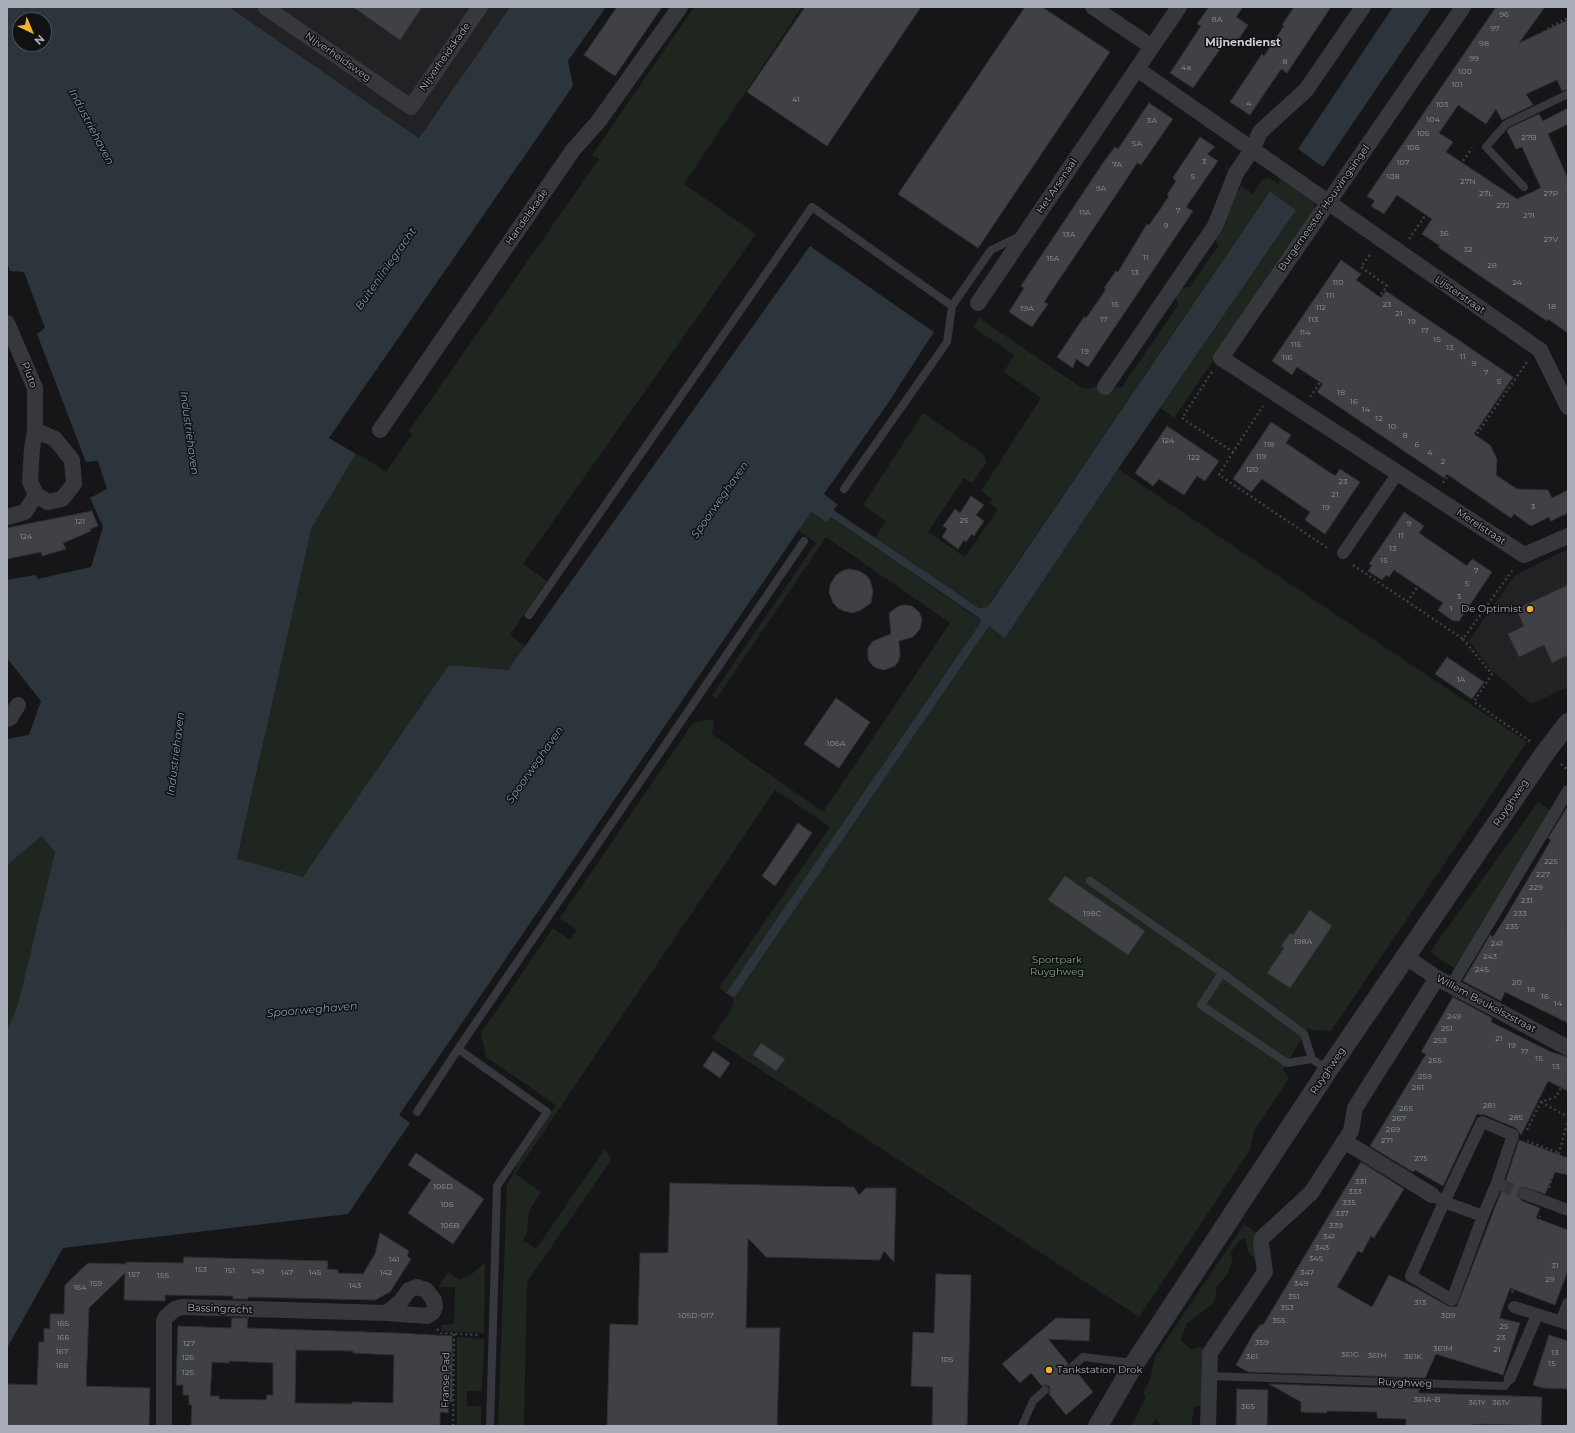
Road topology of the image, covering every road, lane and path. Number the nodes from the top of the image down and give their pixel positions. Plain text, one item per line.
1 (265, 7) edge
2 (480, 7) edge
3 (680, 7) edge
4 (1093, 7) edge
5 (1179, 7) edge
6 (1363, 7) edge
7 (1463, 7) edge
8 (1568, 18) edge
9 (1152, 47) junction
10 (1137, 69) junction
11 (1523, 71) dead end
12 (1568, 94) edge
13 (411, 107) joint
14 (1538, 138) dead end
15 (1473, 147) dead end
16 (1252, 150) junction
17 (1448, 183) junction
18 (1524, 187) joint
19 (1568, 198) edge
20 (1328, 203) junction
21 (1557, 226) dead end
22 (1026, 233) junction
23 (1380, 240) junction
24 (1400, 253) junction
25 (1560, 259) dead end
26 (978, 303) dead end
27 (952, 306) junction
28 (7, 323) edge
29 (1349, 340) junction
30 (1536, 348) junction
31 (1221, 358) junction
32 (1105, 387) dead end
33 (1273, 392) junction
34 (1568, 407) edge
35 (1301, 410) junction
36 (1480, 429) junction
37 (35, 430) junction
38 (380, 430) dead end
39 (1233, 452) junction
40 (1398, 473) junction
41 (844, 489) dead end
42 (36, 495) junction
43 (1434, 496) junction
44 (7, 517) edge
45 (1568, 536) edge
46 (804, 541) dead end
47 (1330, 549) dead end
48 (1444, 549) dead end
49 (1524, 555) junction
50 (1346, 558) joint
51 (1407, 602) junction
52 (529, 615) dead end
53 (1463, 639) junction
54 (18, 705) dead end
55 (7, 719) edge
56 (1568, 722) edge
57 (1545, 752) junction
58 (1568, 770) edge
59 (1568, 791) edge
60 (1090, 881) dead end
61 (1568, 918) edge
62 (1486, 928) junction
63 (1406, 957) junction
64 (1222, 973) junction
65 (1437, 978) junction
66 (1451, 986) junction
67 (1568, 1048) edge
68 (458, 1049) junction
69 (1312, 1059) junction
70 (1328, 1070) junction
71 (1568, 1074) edge
72 (1541, 1102) junction
73 (417, 1112) dead end
74 (1568, 1117) edge
75 (1568, 1121) edge
76 (1518, 1137) junction
77 (1344, 1141) junction
78 (1559, 1153) junction
79 (1525, 1194) tunnel mouth
80 (1438, 1198) junction
81 (1546, 1202) junction
82 (1568, 1210) edge
83 (1483, 1216) junction
84 (1452, 1300) junction
85 (1568, 1304) edge
86 (1514, 1308) junction
87 (388, 1313) dead end
88 (1537, 1315) junction
89 (1564, 1323) edge
90 (494, 1336) junction
91 (1134, 1364) junction
92 (1072, 1367) dead end
93 (1209, 1376) junction
94 (1508, 1382) joint
95 (1045, 1390) dead end
96 (164, 1426) edge
97 (453, 1426) edge
98 (490, 1426) edge
99 (1022, 1426) edge
100 (1098, 1426) edge
101 (1208, 1426) edge

1 - 13 street, Nijverheidsweg
2 - 13 street, Nijverheidskade
3 - 38 street, Handelskade
4 - 9 street
5 - 9 street, Het Arsenaal
6 - 16 street
7 - 20 street, Burgemeester Houwingsingel
8 - 11 path
9 - 10 street, Het Arsenaal
10 - 16 street
10 - 22 street, Het Arsenaal
12 - 18 lane
14 - 19 path
15 - 17 path
16 - 20 street
16 - 32 street
17 - 24 path
17 - 25 path
18 - 21 path
20 - 23 street, Lijsterstraat
20 - 31 street, Burgemeester Houwingsingel
22 - 26 street, Het Arsenaal
22 - 27 lane
23 - 24 street, Lijsterstraat
23 - 29 path
24 - 30 street, Lijsterstraat
27 - 41 lane
27 - 52 lane
28 - 37 street, Pluto
29 - 35 path
29 - 36 path
30 - 34 street, Lijsterstraat
30 - 36 path
31 - 33 street
31 - 39 path
33 - 35 street, Merelstraat
33 - 39 path
35 - 40 street, Merelstraat
36 - 43 path
37 - 42 street, Pluto
37 - 42 street
39 - 47 path
40 - 43 street, Merelstraat
40 - 50 street
42 - 44 street
43 - 49 street, Merelstraat
45 - 49 street
46 - 68 lane
48 - 51 path
49 - 53 path
50 - 51 path
51 - 53 path
53 - 57 path
54 - 55 street
56 - 57 street, Ruyghweg
57 - 58 path
57 - 63 street, Ruyghweg
59 - 62 street
60 - 64 lane
61 - 62 path
62 - 66 street
63 - 65 street, Willem Beukelszstraat
63 - 70 street, Ruyghweg
64 - 69 lane
64 - 69 lane
65 - 66 street, Willem Beukelszstraat
65 - 77 street
66 - 67 street, Willem Beukelszstraat
68 - 73 lane
68 - 90 lane
69 - 70 lane
70 - 91 street, Ruyghweg
71 - 72 path
72 - 74 path
72 - 76 path
75 - 78 path
76 - 78 path
76 - 80 street
76 - 83 street
77 - 80 street
77 - 93 street
78 - 81 path
79 - 81 street
80 - 83 street
80 - 84 street
81 - 82 street
81 - 86 path
83 - 84 street
84 - 86 path
85 - 89 street
86 - 88 street
87 - 96 street, Bassingracht
88 - 89 street
88 - 94 street
90 - 97 path, Franse Pad
90 - 98 lane
91 - 92 lane
91 - 100 street, Ruyghweg
93 - 94 lane, Ruyghweg
93 - 101 street
95 - 99 lane

